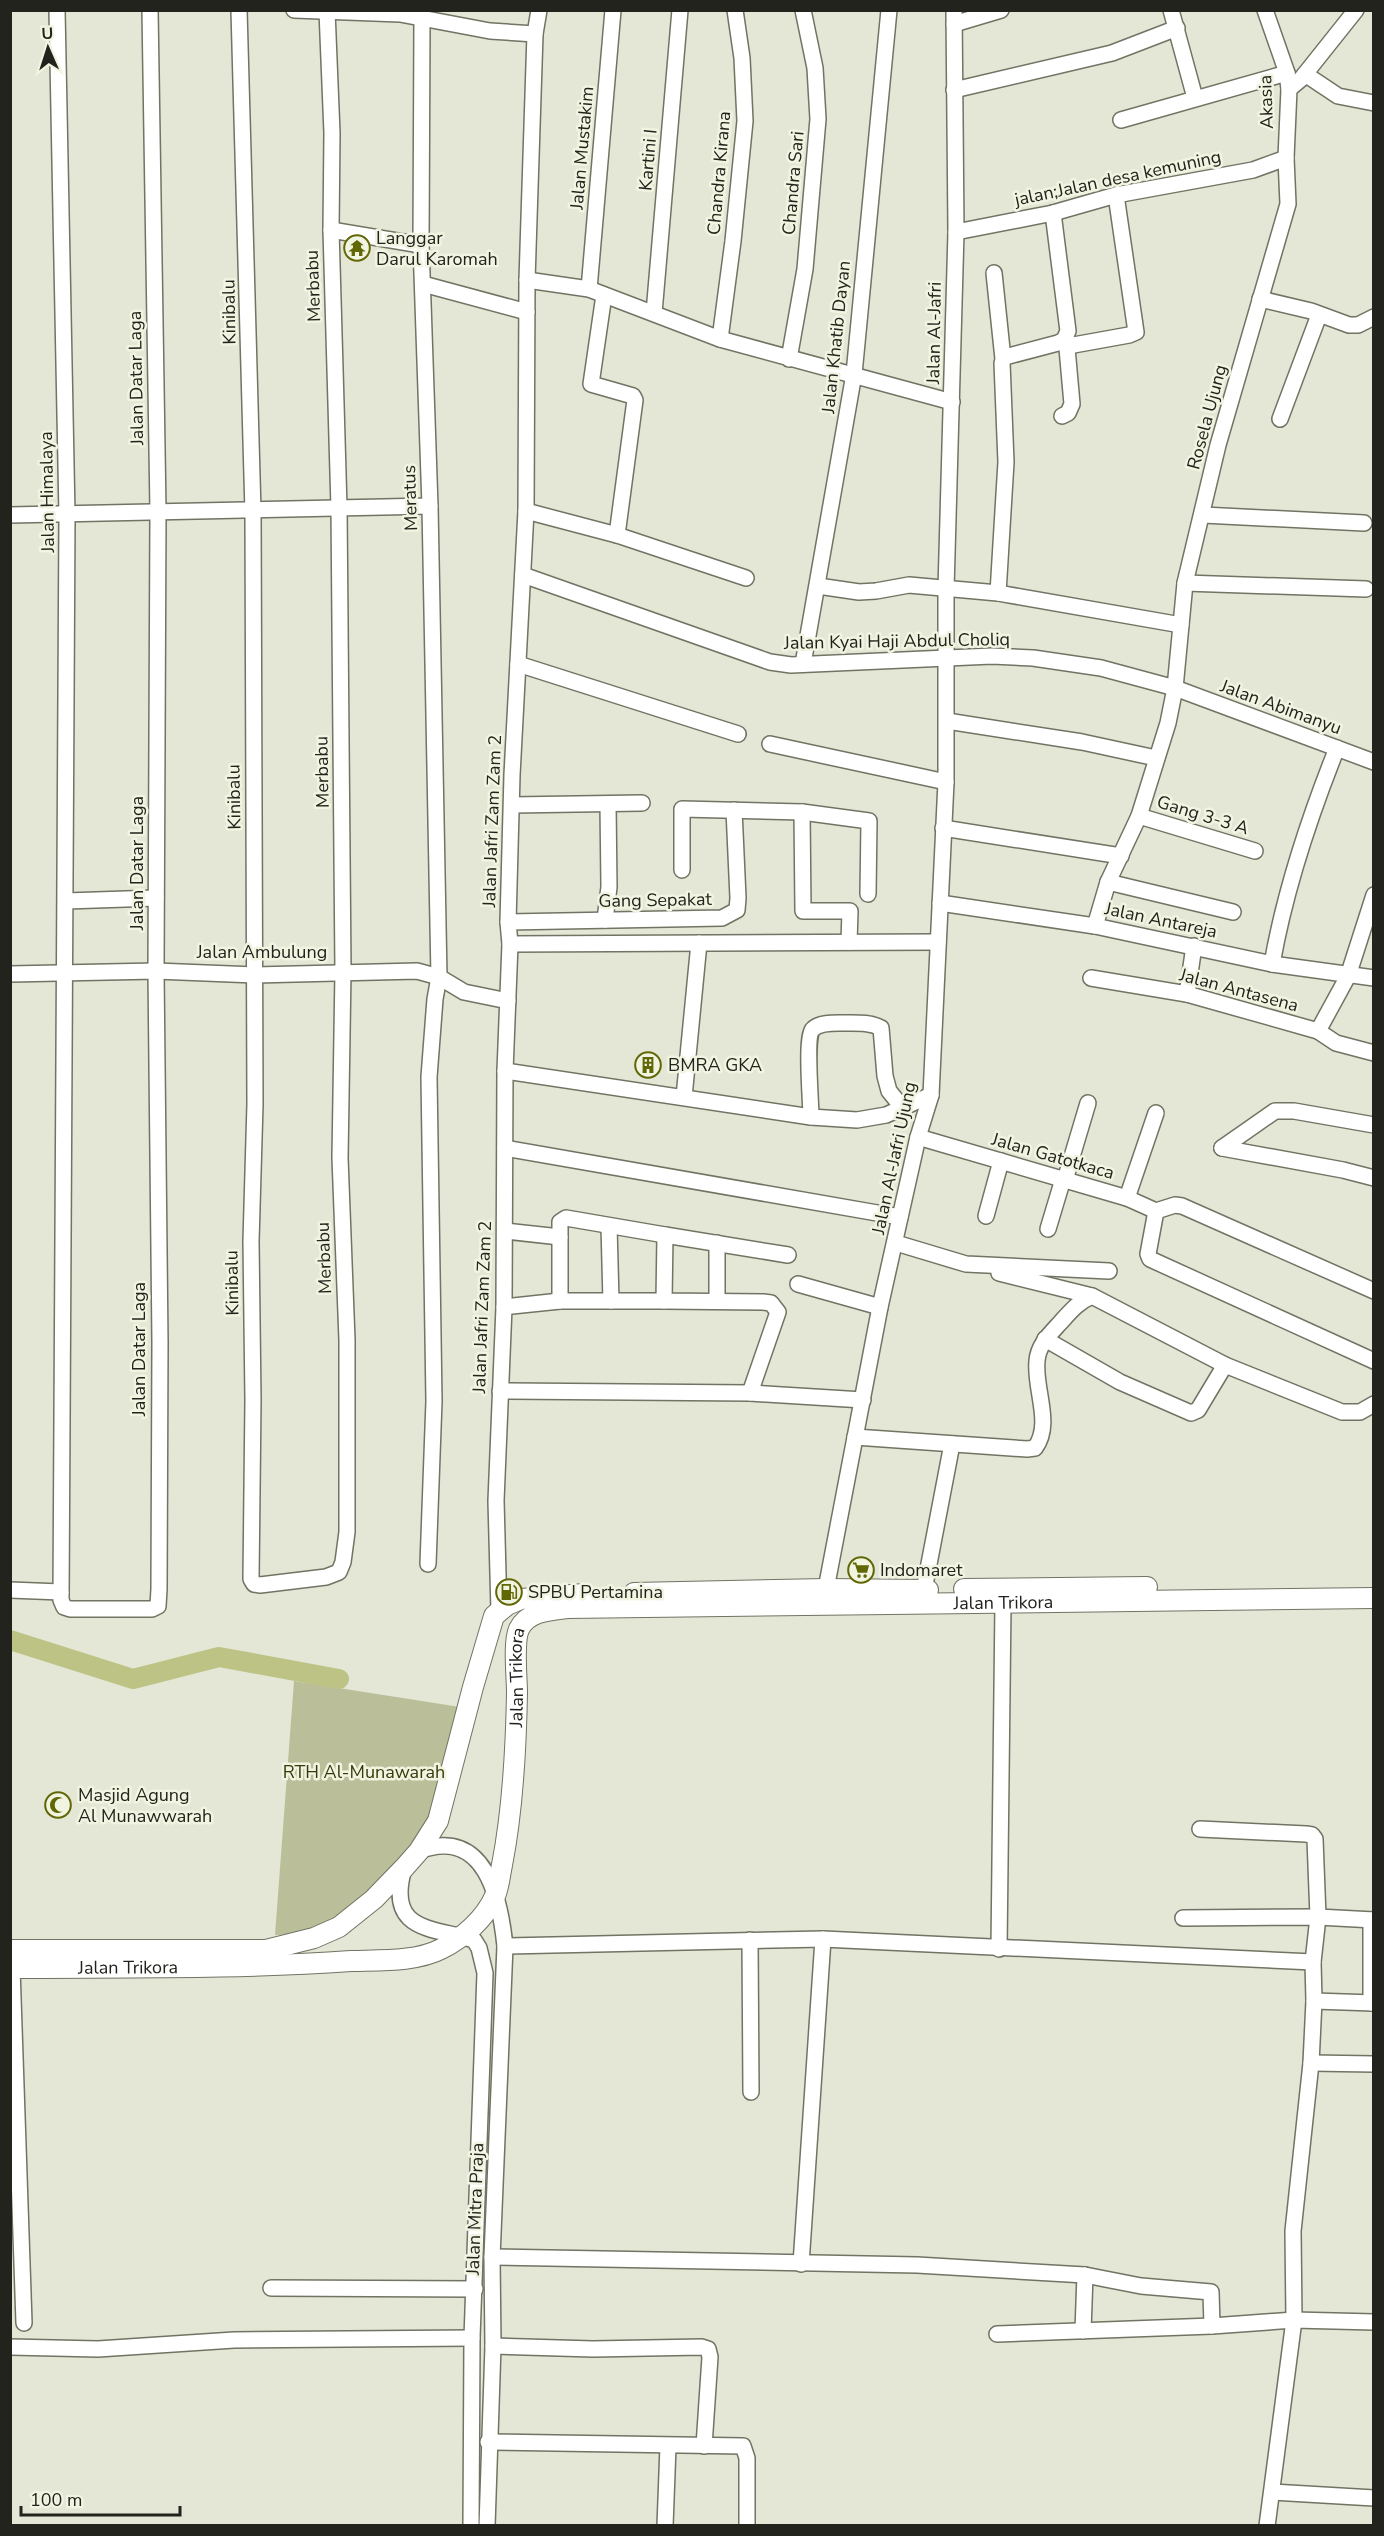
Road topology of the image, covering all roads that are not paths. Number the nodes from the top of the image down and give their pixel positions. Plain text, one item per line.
1 (57, 10) edge
2 (150, 10) edge
3 (239, 10) edge
4 (294, 10) edge
5 (539, 10) edge
6 (613, 10) edge
7 (680, 10) edge
8 (735, 10) edge
9 (803, 10) edge
10 (889, 10) edge
11 (1000, 10) edge
12 (1171, 10) edge
13 (1265, 10) edge
14 (1356, 10) edge
15 (327, 11) edge
16 (954, 17) edge
17 (422, 19) junction
18 (1177, 28) junction
19 (535, 34) junction
20 (1305, 74) junction
21 (1288, 81) junction
22 (954, 90) junction
23 (1195, 98) junction
24 (1374, 103) edge
25 (1121, 120) dead end
26 (1286, 158) junction
27 (1116, 195) junction
28 (1053, 213) junction
29 (331, 230) junction
30 (956, 232) junction
31 (421, 245) junction
32 (994, 273) dead end
33 (527, 280) junction
34 (423, 284) junction
35 (589, 289) junction
36 (604, 295) junction
37 (1260, 299) junction
38 (526, 312) junction
39 (654, 313) junction
40 (1319, 315) junction
41 (1374, 317) edge
42 (720, 339) junction
43 (1067, 341) junction
44 (789, 359) junction
45 (1003, 359) junction
46 (854, 374) junction
47 (952, 402) junction
48 (1062, 416) dead end
49 (1280, 419) dead end
50 (430, 506) junction
51 (339, 508) junction
52 (158, 511) junction
53 (526, 511) junction
54 (253, 512) junction
55 (67, 515) junction
56 (1203, 515) junction
57 (10, 516) edge
58 (1364, 524) dead end
59 (617, 536) junction
60 (523, 575) junction
61 (746, 578) dead end
62 (1185, 583) junction
63 (818, 586) junction
64 (946, 589) junction
65 (1366, 589) dead end
66 (998, 592) junction
67 (1181, 625) junction
68 (946, 656) junction
69 (518, 664) junction
70 (804, 664) junction
71 (1175, 688) junction
72 (946, 721) junction
73 (738, 735) dead end
74 (770, 744) dead end
75 (1338, 748) junction
76 (1156, 758) junction
77 (1374, 762) edge
78 (946, 782) junction
79 (642, 803) dead end
80 (608, 804) junction
81 (512, 805) junction
82 (734, 810) junction
83 (802, 812) junction
84 (1139, 816) junction
85 (943, 828) junction
86 (1255, 850) dead end
87 (1120, 856) junction
88 (682, 870) dead end
89 (1108, 882) junction
90 (868, 894) dead end
91 (1374, 895) edge
92 (156, 898) junction
93 (66, 901) junction
94 (940, 903) junction
95 (1233, 912) dead end
96 (605, 920) junction
97 (508, 922) junction
98 (1095, 926) junction
99 (849, 942) junction
100 (938, 942) junction
101 (699, 943) junction
102 (510, 944) junction
103 (1194, 946) junction
104 (1272, 964) junction
105 (156, 971) junction
106 (343, 971) junction
107 (66, 973) junction
108 (10, 974) edge
109 (255, 975) junction
110 (1348, 976) junction
111 (439, 977) junction
112 (1091, 978) dead end
113 (1374, 978) edge
114 (1187, 994) junction
115 (508, 1001) junction
116 (1318, 1031) junction
117 (1374, 1053) edge
118 (505, 1071) junction
119 (932, 1095) junction
120 (684, 1097) junction
121 (1088, 1103) dead end
122 (902, 1107) junction
123 (1156, 1113) dead end
124 (811, 1117) junction
125 (1374, 1125) edge
126 (918, 1137) junction
127 (505, 1148) junction
128 (1001, 1161) junction
129 (1374, 1178) edge
130 (1064, 1180) junction
131 (1127, 1198) junction
132 (1156, 1211) junction
133 (987, 1216) dead end
134 (900, 1217) junction
135 (609, 1226) junction
136 (1048, 1228) dead end
137 (505, 1232) junction
138 (665, 1235) junction
139 (560, 1237) junction
140 (717, 1243) junction
141 (896, 1243) junction
142 (788, 1255) dead end
143 (966, 1264) junction
144 (1109, 1271) dead end
145 (798, 1284) dead end
146 (1374, 1291) edge
147 (1092, 1296) junction
148 (560, 1301) junction
149 (611, 1301) junction
150 (664, 1301) junction
151 (717, 1301) junction
152 (504, 1307) junction
153 (879, 1307) junction
154 (1045, 1339) junction
155 (1374, 1361) edge
156 (1225, 1365) junction
157 (500, 1391) junction
158 (750, 1393) junction
159 (863, 1400) junction
160 (1374, 1404) edge
161 (855, 1437) junction
162 (952, 1444) junction
163 (428, 1564) dead end
164 (253, 1583) joint
165 (1374, 1585) edge
166 (826, 1589) junction
167 (10, 1590) edge
168 (924, 1590) junction
169 (61, 1592) junction
170 (717, 1598) junction
171 (739, 1598) junction
172 (1374, 1598) edge
173 (1003, 1602) junction
174 (499, 1611) junction
175 (1200, 1828) dead end
176 (419, 1851) junction
177 (404, 1868) junction
178 (495, 1895) junction
179 (1318, 1917) junction
180 (1183, 1918) dead end
181 (1372, 1920) edge
182 (462, 1936) junction
183 (750, 1940) junction
184 (823, 1940) junction
185 (505, 1946) junction
186 (999, 1949) junction
187 (118, 1958) junction
188 (11, 1962) edge
189 (1313, 1962) junction
190 (1314, 2001) junction
191 (1372, 2003) edge
192 (1311, 2063) junction
193 (1374, 2064) edge
194 (751, 2092) dead end
195 (492, 2257) junction
196 (801, 2264) junction
197 (1085, 2275) junction
198 (271, 2288) dead end
199 (475, 2289) junction
200 (1294, 2320) junction
201 (1374, 2322) edge
202 (24, 2323) dead end
203 (1212, 2326) junction
204 (1083, 2331) junction
205 (997, 2334) dead end
206 (472, 2338) junction
207 (492, 2346) junction
208 (10, 2347) edge
209 (488, 2442) junction
210 (668, 2445) junction
211 (704, 2446) junction
212 (1272, 2492) junction
213 (1374, 2498) edge
214 (471, 2526) edge
215 (487, 2526) edge
216 (665, 2526) edge
217 (747, 2526) edge
218 (1267, 2526) edge

1 - 55 street, Jalan Himalaya
2 - 52 street, Jalan Datar Laga
3 - 54 street, Kinibalu
4 - 15 street
5 - 19 street, Jalan Jafri Zam Zam 2
6 - 35 street, Jalan Mustakim
7 - 39 street, Kartini I
8 - 42 street, Chandra Kirana
9 - 44 street, Chandra Sari
10 - 46 street, Jalan Khatib Dayan
11 - 16 street
12 - 18 street
13 - 21 street, Akasia
14 - 20 street
15 - 17 street
15 - 29 street, Merbabu
16 - 22 street, Jalan Al-Jafri
17 - 19 street
17 - 31 street, Meratus
18 - 22 street
18 - 23 street
19 - 33 street, Jalan Jafri Zam Zam 2
20 - 21 street
20 - 24 street
21 - 23 street
21 - 26 street, Akasia
22 - 30 street, Jalan Al-Jafri
23 - 25 street
26 - 27 street, jalan;Jalan desa kemuning
26 - 37 street, Rosela Ujung
27 - 28 street, jalan;Jalan desa kemuning
27 - 43 street
28 - 30 street, jalan;Jalan desa kemuning
28 - 43 street
29 - 31 street
29 - 51 street, Merbabu
30 - 47 street, Jalan Al-Jafri
31 - 34 street, Meratus
32 - 45 street
33 - 35 street
33 - 38 street, Jalan Jafri Zam Zam 2
34 - 38 street
34 - 50 street, Meratus
35 - 36 street
36 - 39 street
36 - 59 street
37 - 40 street
37 - 56 street, Rosela Ujung
38 - 53 street, Jalan Jafri Zam Zam 2
39 - 42 street
40 - 41 street
40 - 49 street
42 - 44 street
43 - 45 street
43 - 48 street
44 - 46 street
45 - 66 street
46 - 47 street
46 - 63 street, Jalan Khatib Dayan
47 - 64 street, Jalan Al-Jafri
50 - 51 street
50 - 111 street, Meratus
51 - 54 street
51 - 106 street, Merbabu
52 - 54 street
52 - 55 street
52 - 92 street, Jalan Datar Laga
53 - 59 street
53 - 60 street, Jalan Jafri Zam Zam 2
54 - 109 street, Kinibalu
55 - 57 street
55 - 93 street, Jalan Himalaya
56 - 58 street
56 - 62 street, Rosela Ujung
59 - 61 street
60 - 69 street, Jalan Jafri Zam Zam 2
60 - 70 street, Jalan Kyai Haji Abdul Choliq
62 - 65 street
62 - 67 street, Rosela Ujung
63 - 64 street
63 - 70 street, Jalan Khatib Dayan
64 - 66 street
64 - 68 street, Jalan Al-Jafri
66 - 67 street
67 - 71 street, Rosela Ujung
68 - 70 street, Jalan Kyai Haji Abdul Choliq
68 - 71 street, Jalan Kyai Haji Abdul Choliq
68 - 72 street, Jalan Al-Jafri Ujung
69 - 73 street
69 - 81 street, Jalan Jafri Zam Zam 2
71 - 75 street, Jalan Abimanyu
71 - 76 street, Rosela Ujung
72 - 76 street
72 - 78 street, Jalan Al-Jafri Ujung
74 - 78 street
75 - 77 street, Jalan Abimanyu
75 - 104 street
76 - 84 street, Rosela Ujung
78 - 85 street, Jalan Al-Jafri Ujung
79 - 80 street
80 - 81 street
80 - 96 street
81 - 97 street, Jalan Jafri Zam Zam 2
82 - 83 street
82 - 88 street
82 - 96 street, Gang Sepakat
83 - 90 street
83 - 99 street
84 - 86 street, Gang 3-3 A
84 - 87 street, Rosela Ujung
85 - 87 street
85 - 94 street, Jalan Al-Jafri Ujung
87 - 89 street, Rosela Ujung
89 - 95 street
89 - 98 street, Rosela Ujung
91 - 110 street
92 - 93 street
92 - 105 street, Jalan Datar Laga
93 - 107 street, Jalan Himalaya
94 - 98 street, Jalan Antareja
94 - 100 street, Jalan Al-Jafri Ujung
96 - 97 street, Gang Sepakat
97 - 102 street, Jalan Jafri Zam Zam 2
98 - 103 street, Jalan Antareja
99 - 100 street
99 - 101 street
100 - 119 street, Jalan Al-Jafri Ujung
101 - 102 street
101 - 120 street
102 - 115 street, Jalan Jafri Zam Zam 2
103 - 104 street, Jalan Antareja
103 - 114 street
104 - 110 street, Jalan Antareja
105 - 107 street, Jalan Ambulung
105 - 109 street, Jalan Ambulung
105 - 169 street, Jalan Datar Laga
106 - 109 street, Jalan Ambulung
106 - 111 street, Jalan Ambulung
106 - 164 street, Merbabu
107 - 108 street, Jalan Ambulung
107 - 169 street, Jalan Himalaya
109 - 164 street, Kinibalu
110 - 113 street, Jalan Antareja
110 - 116 street
111 - 115 street, Jalan Ambulung
111 - 163 street, Meratus
112 - 114 street, Jalan Antasena
114 - 116 street, Jalan Antasena
115 - 118 street, Jalan Jafri Zam Zam 2
116 - 117 street, Jalan Antasena
118 - 120 street
118 - 127 street, Jalan Jafri Zam Zam 2
119 - 122 street
119 - 126 street, Jalan Al-Jafri Ujung
120 - 124 street
121 - 130 street
122 - 124 street
122 - 124 street
123 - 131 street
125 - 129 street
126 - 128 street, Jalan Gatotkaca
126 - 134 street, Jalan Al-Jafri Ujung
127 - 134 street
127 - 137 street, Jalan Jafri Zam Zam 2
128 - 130 street, Jalan Gatotkaca
128 - 133 street
130 - 131 street, Jalan Gatotkaca
130 - 136 street
131 - 132 street, Jalan Gatotkaca
132 - 146 street
132 - 155 street
134 - 141 street, Jalan Al-Jafri Ujung
135 - 138 street
135 - 139 street
135 - 149 street
137 - 139 street
137 - 152 street, Jalan Jafri Zam Zam 2
138 - 140 street
138 - 150 street
139 - 148 street
140 - 142 street
140 - 151 street
141 - 143 street
141 - 153 street, Jalan Al-Jafri Ujung
143 - 144 street
143 - 147 street
145 - 153 street
147 - 154 street
147 - 156 street
148 - 149 street
148 - 152 street
149 - 150 street
150 - 151 street
151 - 158 street
152 - 157 street, Jalan Jafri Zam Zam 2
153 - 159 street, Jalan Al-Jafri Ujung
154 - 156 street
154 - 162 street
156 - 160 street
157 - 158 street
157 - 174 street, Jalan Jafri Zam Zam 2
158 - 159 street
159 - 161 street, Jalan Al-Jafri Ujung
161 - 162 street
161 - 166 street, Jalan Al-Jafri Ujung
162 - 168 street
165 - 168 main road, Jalan Trikora
166 - 168 main road, Jalan Trikora
166 - 171 main road, Jalan Trikora
167 - 169 street
170 - 171 main road, Jalan Trikora
170 - 174 main road, Jalan Trikora
170 - 178 main road, Jalan Trikora
171 - 173 main road, Jalan Trikora
172 - 173 main road, Jalan Trikora
173 - 186 street
174 - 176 main road, Jalan Trikora
175 - 179 street
176 - 177 main road, Jalan Trikora
176 - 178 street
177 - 182 street
177 - 187 main road, Jalan Trikora
178 - 182 main road, Jalan Trikora
178 - 185 street, Jalan Mitra Praja
179 - 180 street
179 - 181 street
179 - 189 street
181 - 191 street
182 - 187 main road, Jalan Trikora
182 - 199 street, Jalan Mitra Praja
183 - 184 street
183 - 185 street
183 - 194 street
184 - 186 street
184 - 196 street
185 - 195 street, Jalan Mitra Praja
186 - 189 street
187 - 188 main road, Jalan Trikora
188 - 202 street
189 - 190 street
190 - 191 street
190 - 192 street
192 - 193 street
192 - 200 street
195 - 196 street
195 - 207 street, Jalan Mitra Praja
196 - 197 street
197 - 203 street
197 - 204 street
198 - 199 street
199 - 206 street, Jalan Mitra Praja
200 - 201 street
200 - 203 street
200 - 212 street
203 - 204 street
204 - 205 street
206 - 208 street
206 - 214 street, Jalan Mitra Praja
207 - 209 street, Jalan Mitra Praja
207 - 211 street
209 - 210 street
209 - 215 street, Jalan Mitra Praja
210 - 211 street
210 - 216 street
211 - 217 street
212 - 213 street
212 - 218 street

